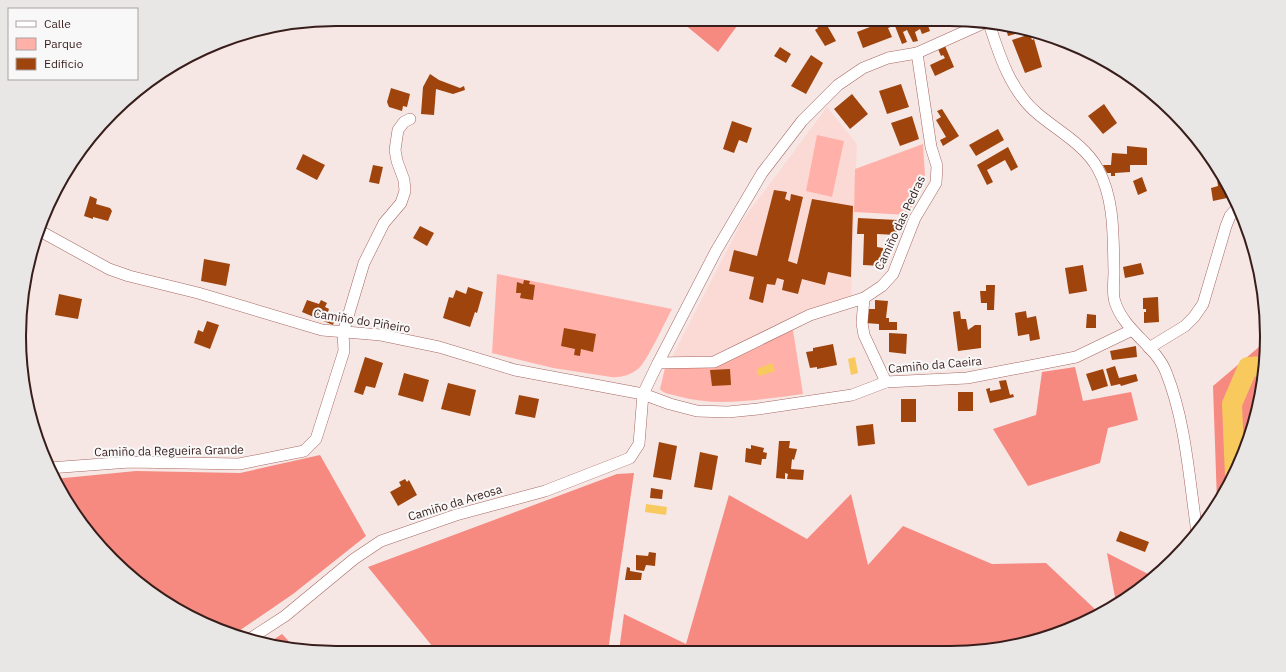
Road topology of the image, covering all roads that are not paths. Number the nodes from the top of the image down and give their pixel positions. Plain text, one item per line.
1 (975, 27) edge
2 (989, 29) edge
3 (917, 53) junction
4 (410, 119) dead end
5 (1234, 212) edge
6 (43, 234) edge
7 (864, 298) junction
8 (1132, 330) junction
9 (343, 333) junction
10 (1149, 348) junction
11 (658, 363) junction
12 (886, 382) junction
13 (644, 394) junction
14 (56, 468) edge
15 (1196, 525) edge
16 (256, 635) edge

1 - 3 street, Camiño da Areosa
2 - 8 street
3 - 7 street, Camiño das Pedras
3 - 11 street, Camiño da Areosa
4 - 9 street, Camiño da Regueira Grande
5 - 10 street
6 - 9 street, Camiño do Piñeiro
7 - 11 street, Camiño das Pedras
7 - 12 street
8 - 10 street
8 - 12 street, Camiño da Caeira
9 - 13 street, Camiño do Piñeiro
9 - 14 street, Camiño da Regueira Grande
10 - 15 street
11 - 13 street, Camiño da Areosa
12 - 13 street, Camiño da Caeira
13 - 16 street, Camiño da Areosa

